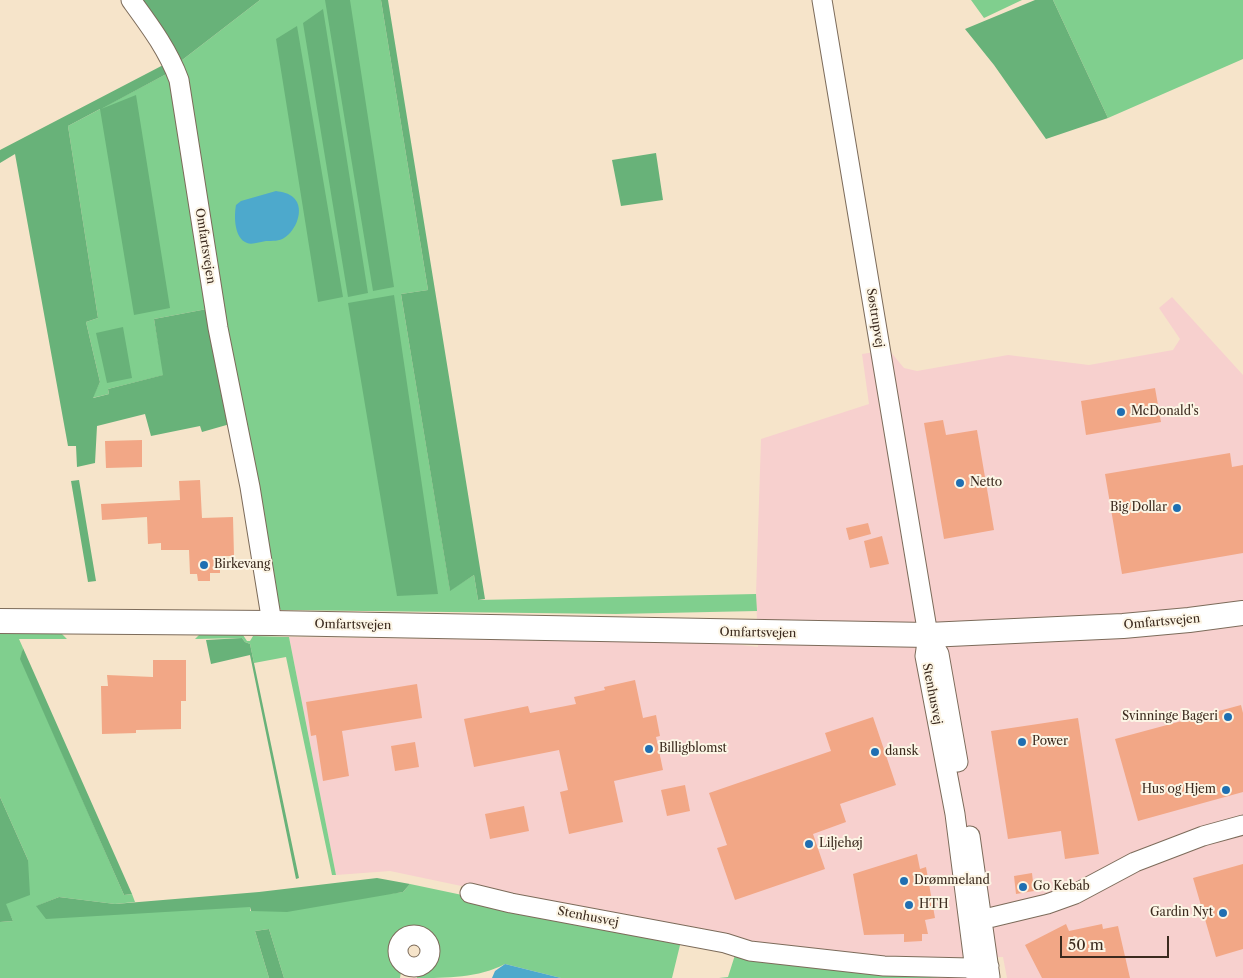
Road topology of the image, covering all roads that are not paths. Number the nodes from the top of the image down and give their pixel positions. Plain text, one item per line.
1 (130, 0) edge
2 (822, 0) edge
3 (1243, 613) edge
4 (0, 621) edge
5 (272, 623) junction
6 (928, 635) junction
7 (1243, 825) edge
8 (470, 893) dead end
9 (976, 921) junction
10 (983, 972) edge

1 - 5 street, Omfartsvejen
2 - 6 street, Søstrupvej
3 - 6 main road, Omfartsvejen
4 - 5 main road, Omfartsvejen
5 - 6 main road, Omfartsvejen
6 - 9 street, Stenhusvej
7 - 9 street
8 - 10 street, Stenhusvej
9 - 10 street, Stenhusvej

